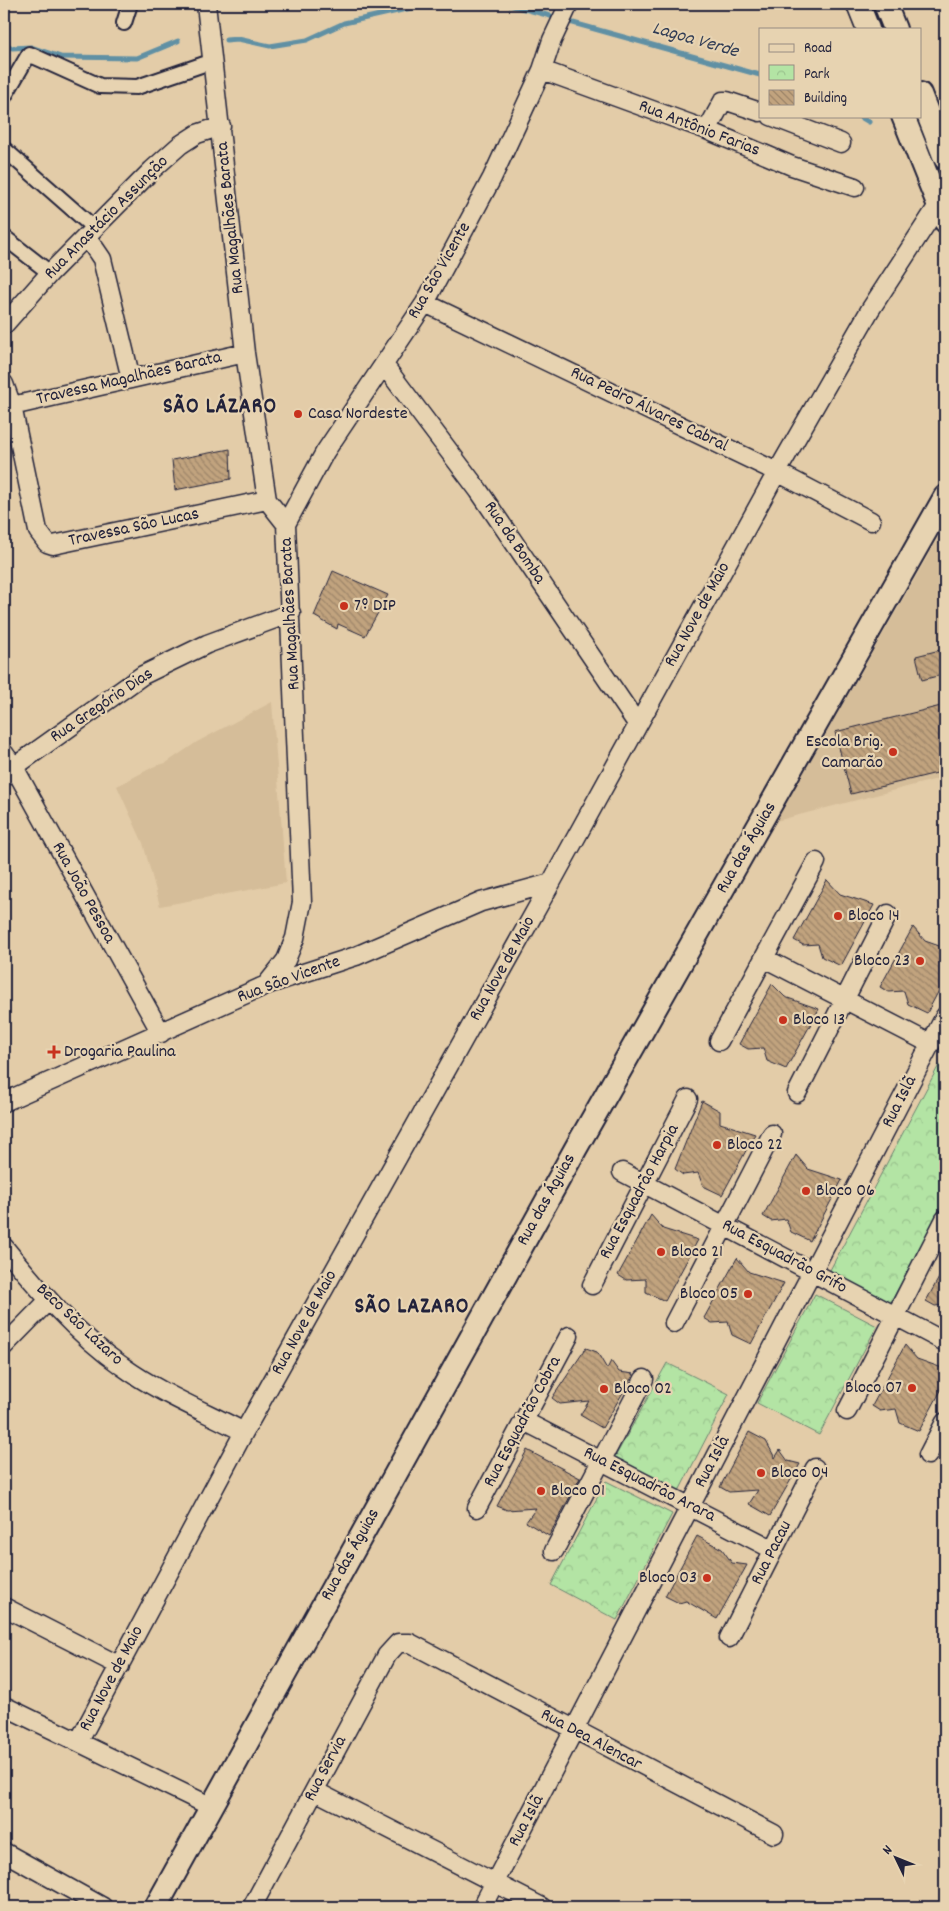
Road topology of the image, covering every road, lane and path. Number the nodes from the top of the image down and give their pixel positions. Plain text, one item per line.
1 (130, 4) edge
2 (206, 4) edge
3 (858, 4) edge
4 (885, 4) edge
5 (564, 14) edge
6 (124, 23) dead end
7 (868, 28) edge
8 (895, 28) edge
9 (213, 61) junction
10 (542, 70) junction
11 (4, 97) edge
12 (922, 99) edge
13 (759, 112) edge
14 (775, 118) edge
15 (904, 118) edge
16 (221, 126) junction
17 (707, 130) junction
18 (841, 143) dead end
19 (4, 149) edge
20 (944, 153) edge
21 (855, 187) dead end
22 (942, 212) edge
23 (90, 232) junction
24 (4, 237) edge
25 (50, 274) junction
26 (425, 303) junction
27 (4, 325) edge
28 (245, 353) junction
29 (384, 365) junction
30 (131, 379) junction
31 (4, 384) edge
32 (12, 406) junction
33 (777, 472) junction
34 (945, 498) edge
35 (267, 500) junction
36 (871, 521) dead end
37 (286, 524) junction
38 (291, 613) junction
39 (638, 725) junction
40 (4, 753) edge
41 (9, 772) edge
42 (816, 862) dead end
43 (551, 883) junction
44 (888, 914) dead end
45 (764, 958) junction
46 (266, 985) junction
47 (845, 1000) junction
48 (945, 1016) edge
49 (161, 1033) junction
50 (719, 1041) dead end
51 (931, 1044) junction
52 (797, 1092) dead end
53 (688, 1099) dead end
54 (4, 1101) edge
55 (772, 1134) dead end
56 (622, 1172) dead end
57 (645, 1184) junction
58 (945, 1219) edge
59 (724, 1226) junction
60 (4, 1247) edge
61 (812, 1272) junction
62 (592, 1285) dead end
63 (48, 1300) junction
64 (896, 1316) junction
65 (674, 1323) dead end
66 (568, 1336) dead end
67 (945, 1342) edge
68 (4, 1346) edge
69 (644, 1380) dead end
70 (847, 1411) dead end
71 (524, 1421) junction
72 (945, 1422) edge
73 (244, 1432) junction
74 (928, 1454) dead end
75 (601, 1461) junction
76 (815, 1468) dead end
77 (690, 1507) junction
78 (477, 1508) dead end
79 (774, 1550) junction
80 (554, 1551) dead end
81 (4, 1607) edge
82 (729, 1638) dead end
83 (410, 1644) joint
84 (120, 1666) junction
85 (4, 1706) edge
86 (574, 1731) junction
87 (79, 1741) junction
88 (315, 1791) junction
89 (212, 1807) junction
90 (774, 1834) dead end
91 (4, 1852) edge
92 (495, 1882) junction
93 (103, 1907) edge
94 (156, 1907) edge
95 (252, 1907) edge
96 (482, 1907) edge
97 (542, 1907) edge

1 - 6 street
2 - 9 street, Rua Magalhães Barata
3 - 7 street
4 - 8 street
5 - 10 street, Rua São Vicente
9 - 11 street
9 - 16 street, Rua Magalhães Barata
10 - 17 street, Rua Antônio Farias
10 - 26 street, Rua São Vicente
12 - 20 street
13 - 17 street
14 - 18 street
15 - 22 street
16 - 23 street, Rua Anastácio Assunção
16 - 28 street, Rua Magalhães Barata
17 - 21 street, Rua Antônio Farias
19 - 23 street
22 - 33 street, Rua Nove de Maio
23 - 25 street, Rua Anastácio Assunção
23 - 30 street
24 - 25 street
25 - 27 street, Rua Anastácio Assunção
26 - 29 street, Rua São Vicente
26 - 33 street, Rua Pedro Álvares Cabral
28 - 30 street, Travessa Magalhães Barata
28 - 35 street, Rua Magalhães Barata
29 - 37 street, Rua São Vicente
29 - 39 street, Rua da Bomba
30 - 32 street, Travessa Magalhães Barata
31 - 32 street, Travessa São Lucas
32 - 35 street, Travessa São Lucas
33 - 36 street, Rua Pedro Álvares Cabral
33 - 39 street, Rua Nove de Maio
34 - 89 street, Rua das Águias
35 - 37 street, Rua Magalhães Barata
37 - 38 street, Rua Magalhães Barata
38 - 41 street, Rua Gregório Dias
38 - 46 street, Rua Magalhães Barata
39 - 43 street, Rua Nove de Maio
40 - 41 street, Rua João Pessoa
41 - 49 street, Rua João Pessoa
42 - 45 street
43 - 46 street, Rua São Vicente
43 - 73 street, Rua Nove de Maio
44 - 47 street
45 - 47 street
45 - 50 street
46 - 49 street, Rua São Vicente
47 - 51 street
47 - 52 street
48 - 51 street, Rua Islã
49 - 54 street, Rua São Vicente
51 - 61 street, Rua Islã
53 - 57 street, Rua Esquadrão Harpia
55 - 59 street
56 - 57 street, Rua Esquadrão Grifo
57 - 59 street, Rua Esquadrão Grifo
57 - 62 street, Rua Esquadrão Harpia
58 - 64 street
59 - 61 street, Rua Esquadrão Grifo
59 - 65 street
60 - 63 street, Beco São Lázaro
61 - 64 street, Rua Esquadrão Grifo
61 - 77 street, Rua Islã
63 - 68 street
63 - 73 street, Beco São Lázaro
64 - 67 street, Rua Esquadrão Grifo
64 - 70 street
66 - 71 street, Rua Esquadrão Cobra
69 - 75 street
71 - 75 street, Rua Esquadrão Arara
71 - 78 street, Rua Esquadrão Cobra
72 - 74 street
73 - 84 street, Rua Nove de Maio
75 - 77 street, Rua Esquadrão Arara
75 - 80 street
76 - 79 street, Rua Pacau
77 - 79 street, Rua Esquadrão Arara
77 - 86 street, Rua Islã
79 - 82 street, Rua Pacau
81 - 84 street
83 - 86 street, Rua Dea Alencar
83 - 88 street, Rua Servia
84 - 87 street, Rua Nove de Maio
85 - 87 street
86 - 90 street, Rua Dea Alencar
86 - 92 street, Rua Islã
87 - 89 street
88 - 92 street
88 - 95 street, Rua Servia
89 - 94 street, Rua das Águias
91 - 93 street
92 - 96 street, Rua Islã
92 - 97 street

